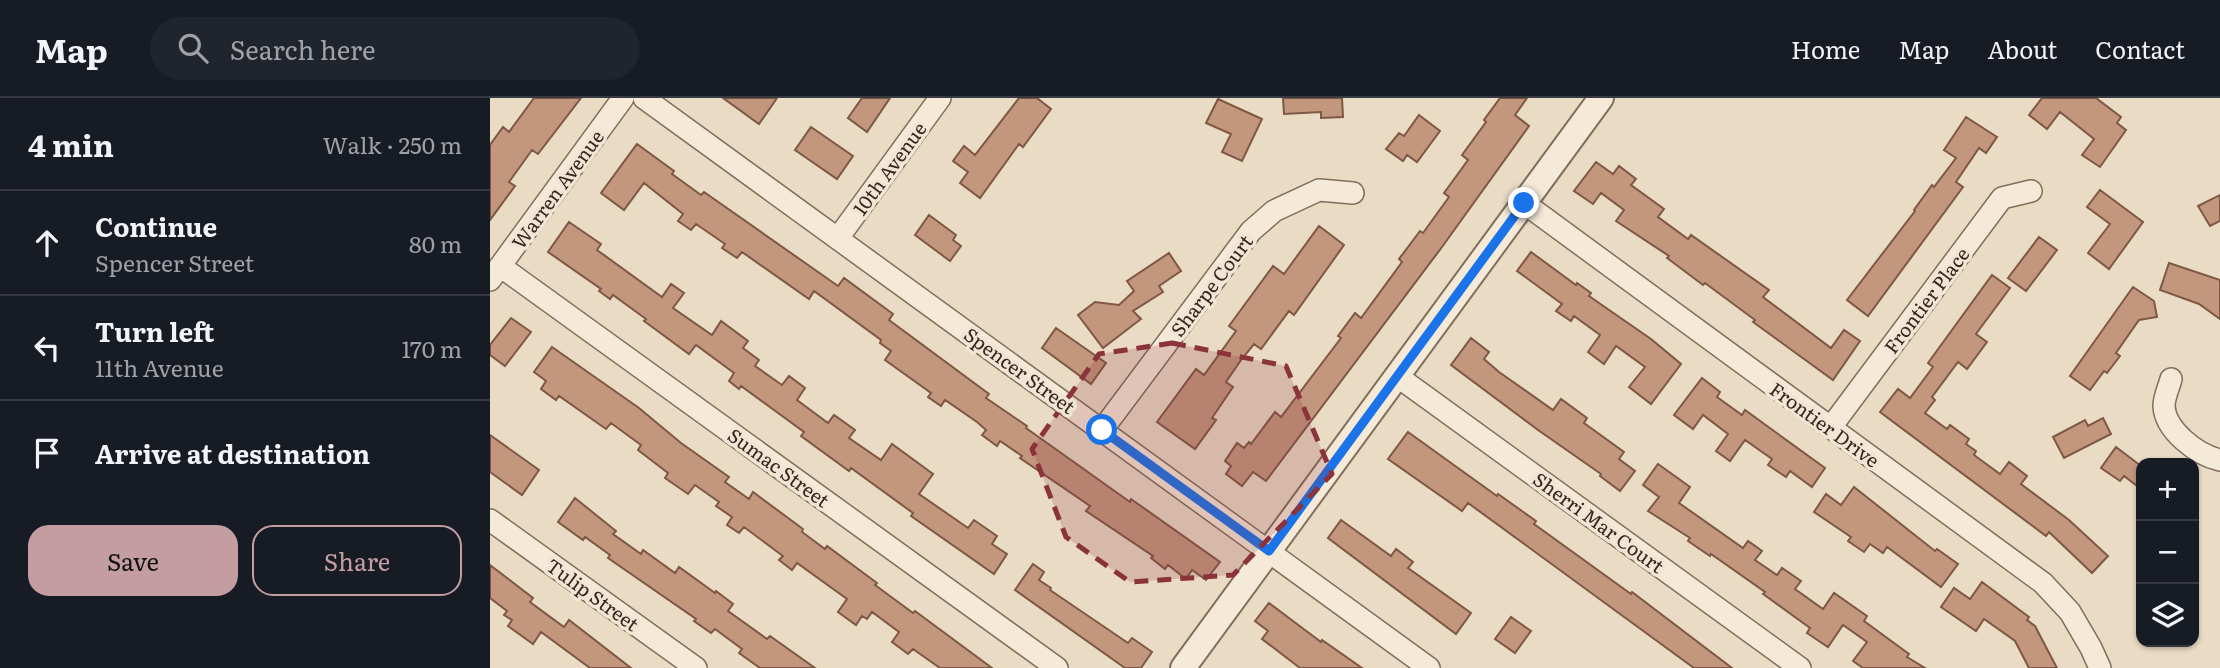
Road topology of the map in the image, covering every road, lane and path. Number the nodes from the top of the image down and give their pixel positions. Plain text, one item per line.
1 (623, 98) edge
2 (644, 98) edge
3 (940, 98) edge
4 (1591, 101) edge
5 (2031, 191) dead end
6 (1353, 193) dead end
7 (1524, 203) junction
8 (838, 238) junction
9 (495, 273) edge
10 (1397, 376) junction
11 (2171, 379) dead end
12 (1831, 428) junction
13 (1102, 430) junction
14 (2220, 460) edge
15 (490, 520) edge
16 (1269, 551) junction
17 (696, 668) edge
18 (1057, 668) edge
19 (1183, 668) edge
20 (1429, 668) edge
21 (1800, 668) edge
22 (2100, 668) edge

1 - 9 street, Warren Avenue
2 - 8 street, Spencer Street
3 - 8 street, 10th Avenue
4 - 7 street
5 - 12 street, Frontier Place
6 - 13 street, Sharpe Court
7 - 10 street
7 - 12 street, Frontier Drive
8 - 13 street, Spencer Street
9 - 18 street, Sumac Street
10 - 16 street
10 - 21 street, Sherri Mar Court
11 - 14 street
12 - 22 street, Frontier Drive
13 - 16 street, Spencer Street
15 - 17 street, Tulip Street
16 - 19 street
16 - 20 street, Spencer Street

